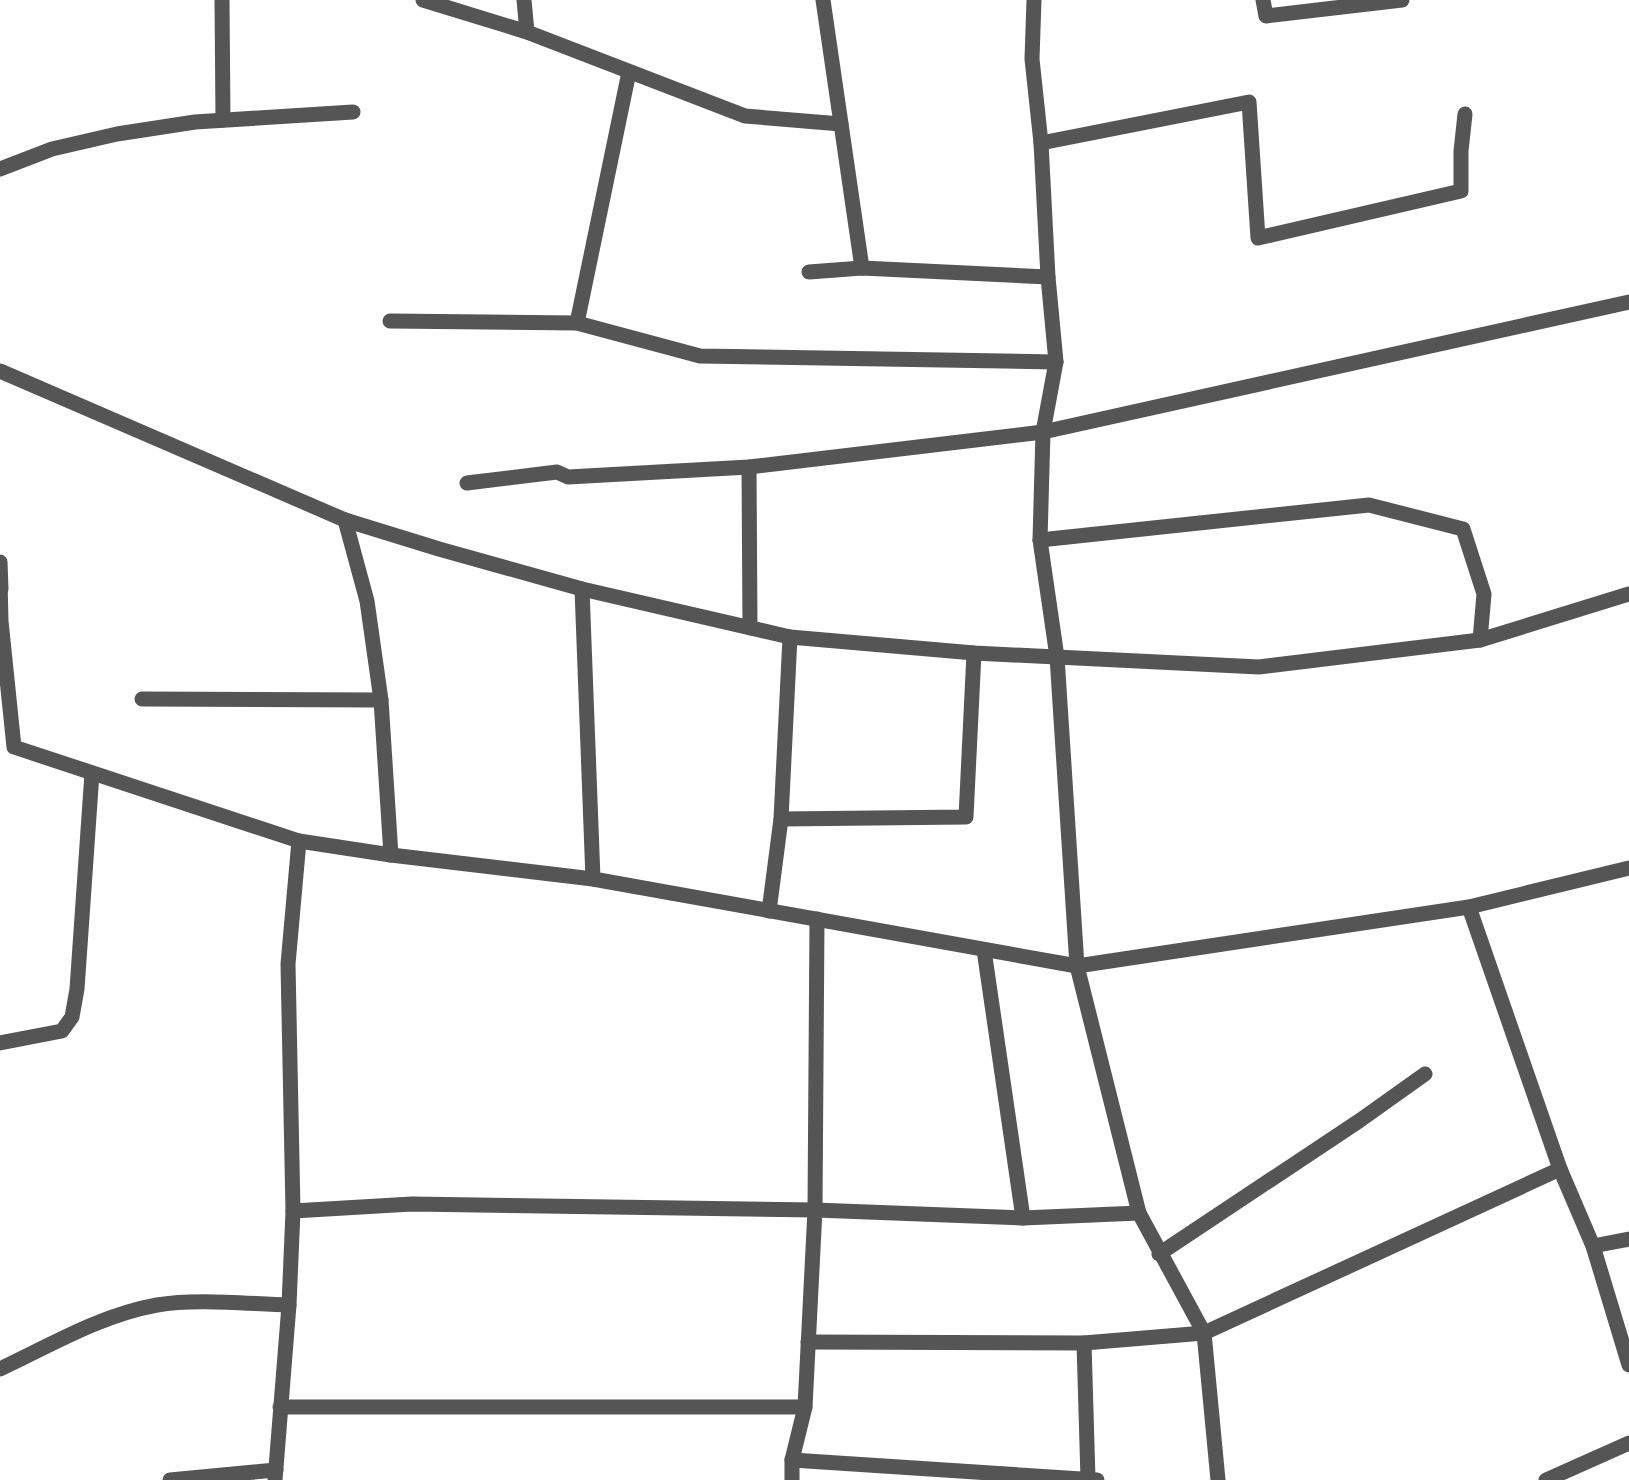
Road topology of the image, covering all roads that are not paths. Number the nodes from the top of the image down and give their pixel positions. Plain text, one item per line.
1 (222, 0) edge
2 (423, 0) edge
3 (524, 0) edge
4 (823, 0) edge
5 (1034, 0) edge
6 (1263, 0) edge
7 (1402, 0) edge
8 (527, 32) junction
9 (628, 72) junction
10 (353, 111) dead end
11 (1465, 114) dead end
12 (223, 120) junction
13 (841, 124) junction
14 (1041, 143) junction
15 (0, 169) edge
16 (862, 268) junction
17 (809, 272) dead end
18 (1048, 277) junction
19 (1629, 302) edge
20 (390, 321) dead end
21 (577, 323) junction
22 (1056, 362) junction
23 (0, 371) edge
24 (1043, 432) junction
25 (749, 467) junction
26 (467, 483) dead end
27 (345, 520) junction
28 (1040, 540) junction
29 (0, 562) edge
30 (0, 581) edge
31 (582, 589) junction
32 (1629, 594) edge
33 (2, 621) junction
34 (750, 628) junction
35 (790, 637) junction
36 (1480, 640) junction
37 (974, 653) junction
38 (1057, 657) junction
39 (142, 699) dead end
40 (381, 700) junction
41 (7, 748) edge
42 (92, 773) junction
43 (781, 819) junction
44 (299, 841) junction
45 (392, 855) junction
46 (1629, 868) edge
47 (592, 879) junction
48 (1469, 908) junction
49 (769, 911) junction
50 (817, 919) junction
51 (984, 950) junction
52 (1077, 966) junction
53 (0, 1042) edge
54 (1425, 1074) dead end
55 (1560, 1169) junction
56 (815, 1210) junction
57 (293, 1211) junction
58 (1139, 1213) junction
59 (1023, 1218) junction
60 (1629, 1239) edge
61 (1593, 1246) junction
62 (1159, 1254) junction
63 (289, 1305) junction
64 (1204, 1334) junction
65 (808, 1342) junction
66 (1084, 1343) junction
67 (1629, 1365) edge
68 (0, 1369) edge
69 (280, 1407) junction
70 (805, 1407) junction
71 (1629, 1443) edge
72 (792, 1460) junction
73 (276, 1475) edge
74 (170, 1480) edge
75 (792, 1480) edge
76 (1092, 1480) edge
77 (1218, 1480) edge
78 (1546, 1480) edge

1 - 12 street
2 - 8 street
3 - 8 street
4 - 13 street
5 - 14 street
6 - 7 street
8 - 9 street
9 - 13 street
9 - 21 street
10 - 12 street
11 - 14 street
12 - 15 street
13 - 16 street
14 - 18 street
16 - 17 street
16 - 18 street
18 - 22 street
19 - 24 street
20 - 21 street
21 - 22 street
22 - 24 street
23 - 27 street
24 - 25 street
24 - 28 street
25 - 26 street
25 - 34 street
27 - 31 street
27 - 40 street
28 - 36 street
28 - 38 street
29 - 33 street
30 - 33 street
31 - 34 street
31 - 47 street
32 - 36 street
33 - 41 street
34 - 35 street
35 - 37 street
35 - 43 street
36 - 38 street
37 - 38 street
37 - 43 street
38 - 52 street
39 - 40 street
40 - 45 street
41 - 42 street
42 - 44 street
42 - 53 street
43 - 49 street
44 - 45 street
44 - 57 street
45 - 47 street
46 - 48 street
47 - 49 street
48 - 52 street
48 - 55 street
49 - 50 street
50 - 51 street
50 - 56 street
51 - 52 street
51 - 59 street
52 - 58 street
54 - 62 street
55 - 61 street
55 - 64 street
56 - 57 street
56 - 59 street
56 - 65 street
57 - 63 street
58 - 59 street
58 - 62 street
60 - 61 street
61 - 67 street
62 - 64 street
63 - 68 street
63 - 69 street
64 - 66 street
64 - 77 street
65 - 66 street
65 - 70 street
66 - 76 street
69 - 70 street
69 - 73 street
70 - 72 street
71 - 78 street
72 - 75 street
72 - 76 street
73 - 74 street

